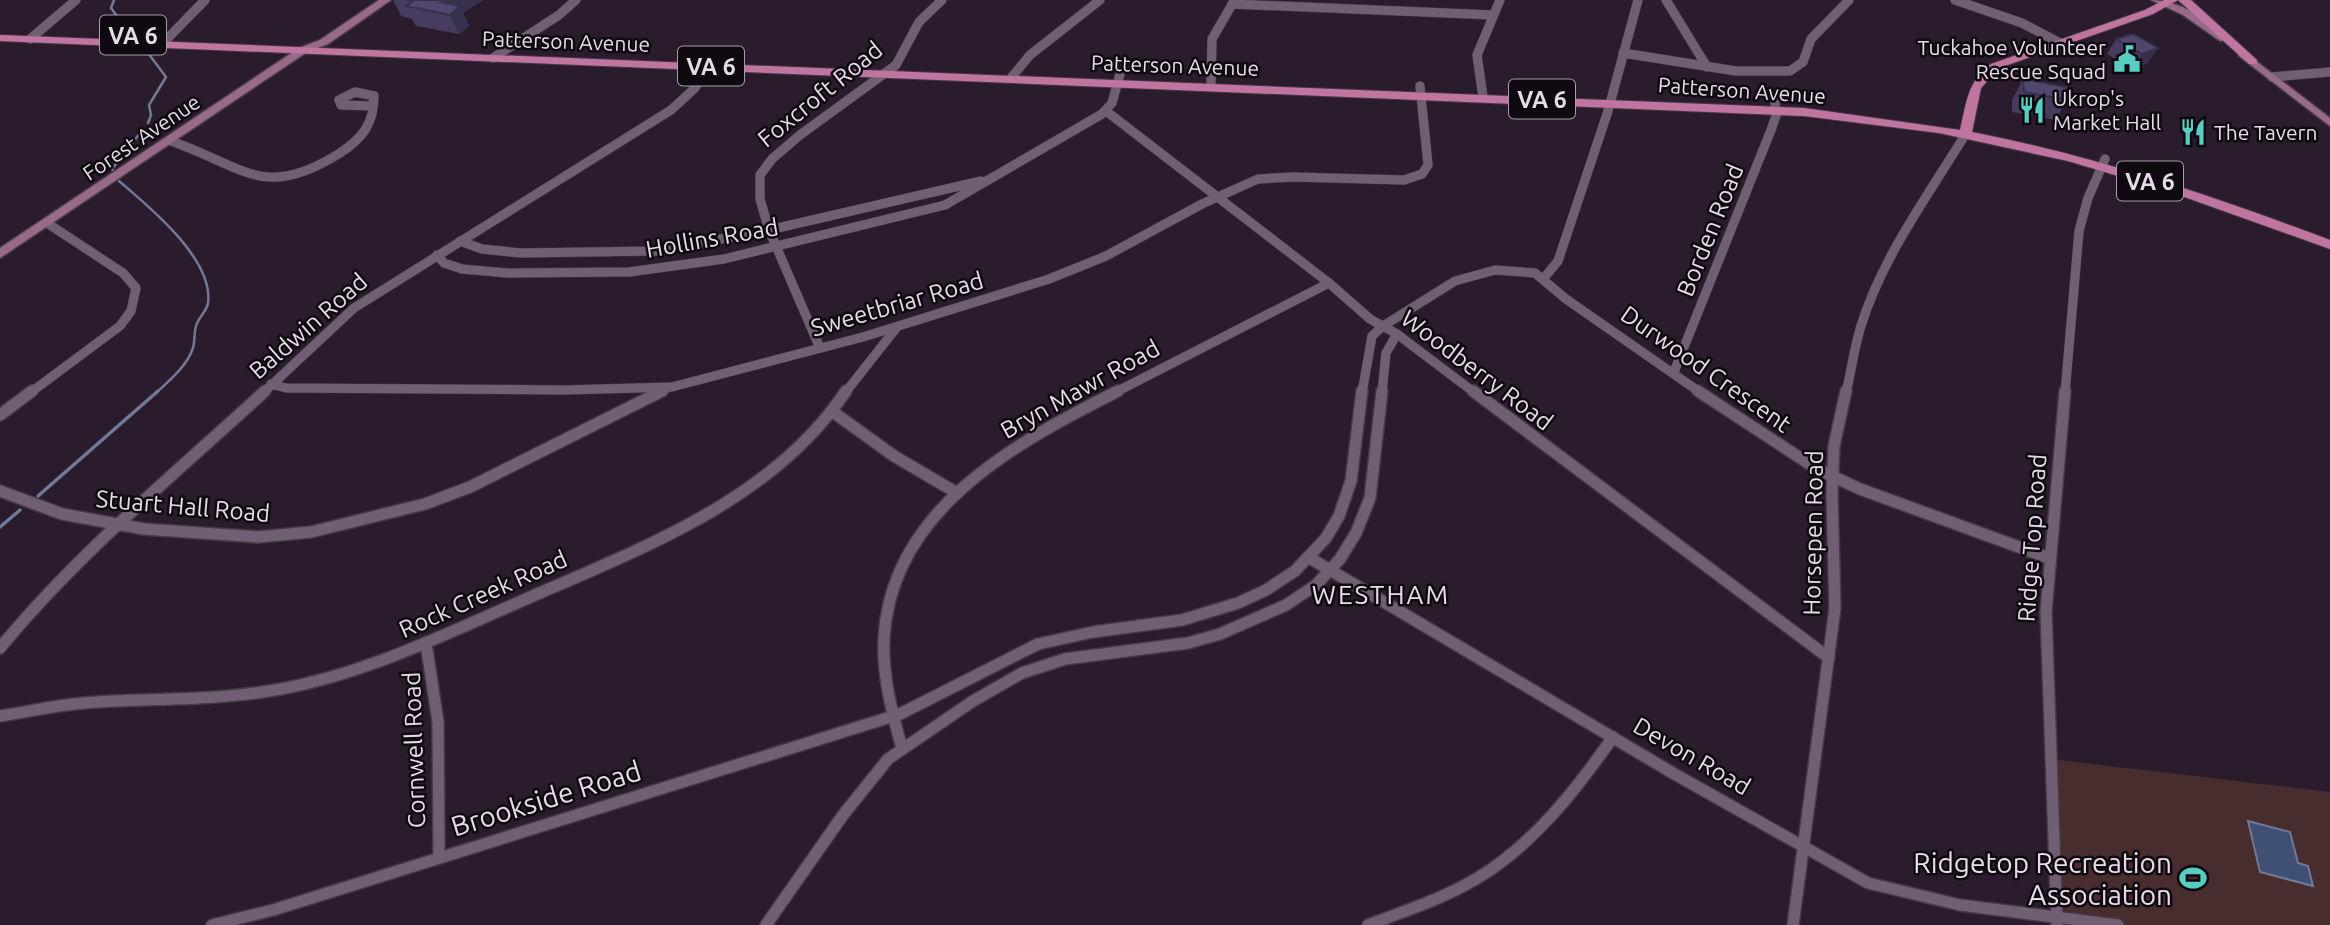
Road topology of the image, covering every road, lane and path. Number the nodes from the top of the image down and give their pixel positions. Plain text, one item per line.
1 (76, 0) edge
2 (205, 0) edge
3 (372, 0) edge
4 (386, 0) edge
5 (576, 0) edge
6 (942, 0) edge
7 (1100, 0) edge
8 (1368, 0) edge
9 (1500, 0) edge
10 (1638, 0) edge
11 (1666, 0) edge
12 (1849, 0) edge
13 (1955, 0) edge
14 (2184, 0) edge
15 (2164, 1) edge
16 (1233, 2) edge
17 (1365, 9) junction
18 (1493, 15) junction
19 (0, 29) edge
20 (35, 35) junction
21 (0, 38) edge
22 (166, 40) junction
23 (324, 42) junction
24 (2060, 43) junction
25 (307, 46) junction
26 (506, 50) junction
27 (1623, 53) junction
28 (493, 58) junction
29 (709, 62) junction
30 (2253, 62) junction
31 (896, 65) junction
32 (1707, 68) junction
33 (2330, 72) edge
34 (884, 73) junction
35 (1014, 74) junction
36 (2272, 77) junction
37 (1119, 78) junction
38 (1211, 82) junction
39 (1420, 90) junction
40 (1481, 93) junction
41 (1610, 98) junction
42 (1776, 105) junction
43 (373, 106) dead end
44 (1106, 111) junction
45 (2330, 123) edge
46 (1966, 131) junction
47 (171, 141) junction
48 (2103, 163) junction
49 (988, 180) junction
50 (1216, 197) junction
51 (47, 223) junction
52 (769, 230) junction
53 (2330, 235) edge
54 (460, 241) junction
55 (2330, 245) edge
56 (777, 247) junction
57 (0, 254) edge
58 (437, 255) junction
59 (1544, 278) junction
60 (1329, 283) junction
61 (1383, 326) junction
62 (897, 327) junction
63 (1397, 334) junction
64 (820, 348) junction
65 (1674, 372) junction
66 (271, 384) junction
67 (672, 387) junction
68 (833, 412) junction
69 (0, 415) edge
70 (1832, 477) junction
71 (0, 491) edge
72 (957, 493) junction
73 (119, 525) junction
74 (1308, 557) junction
75 (2049, 558) junction
76 (1329, 570) junction
77 (426, 643) junction
78 (0, 648) edge
79 (1829, 658) junction
80 (0, 716) edge
81 (893, 717) junction
82 (1613, 737) junction
83 (902, 748) junction
84 (1803, 846) junction
85 (439, 856) junction
86 (2057, 921) edge
87 (212, 925) edge
88 (766, 925) edge
89 (1368, 925) edge
90 (1793, 925) edge
91 (2118, 925) edge

1 - 20 street
2 - 22 street
3 - 25 main road, Forest Avenue
4 - 23 main road
5 - 26 street
6 - 31 street, Foxcroft Road
7 - 35 street
8 - 17 street
9 - 18 street
10 - 27 street
11 - 32 street
12 - 32 street
13 - 24 street
14 - 30 main road
15 - 24 main road, Horsepen Road
15 - 30 main road
16 - 17 street
16 - 38 street
17 - 18 street
18 - 40 street
19 - 20 main road, Patterson Avenue / VA 6
20 - 21 main road, Patterson Avenue / VA 6
20 - 22 main road, Patterson Avenue / VA 6
22 - 25 main road, Patterson Avenue / VA 6
23 - 25 main road, Patterson Avenue / VA 6
23 - 26 main road, Patterson Avenue / VA 6
24 - 46 main road, Horsepen Road
25 - 28 main road, Patterson Avenue / VA 6
25 - 47 main road, Forest Avenue
26 - 28 street
26 - 29 main road, Patterson Avenue / VA 6
27 - 32 street
27 - 41 street
28 - 29 main road, Patterson Avenue / VA 6
29 - 31 main road, Patterson Avenue / VA 6
29 - 34 main road, Patterson Avenue / VA 6
29 - 54 street, Baldwin Road
30 - 36 main road
31 - 34 street, Foxcroft Road
31 - 35 main road, Patterson Avenue / VA 6
33 - 36 street
34 - 35 main road, Patterson Avenue / VA 6
34 - 52 street, Foxcroft Road
35 - 37 main road, Patterson Avenue / VA 6
36 - 45 main road
37 - 38 main road, Patterson Avenue / VA 6
37 - 44 street
38 - 39 main road, Patterson Avenue / VA 6
39 - 40 main road, Patterson Avenue / VA 6
39 - 50 street, Sweetbriar Road
40 - 41 main road, Patterson Avenue / VA 6
41 - 42 main road, Patterson Avenue / VA 6
41 - 59 street
42 - 46 main road, Patterson Avenue / VA 6
42 - 65 street, Borden Road
43 - 47 street
44 - 49 street, Hollins Road
44 - 50 street, Woodberry Road
46 - 48 main road, Patterson Avenue / VA 6
46 - 70 street, Horsepen Road
47 - 51 main road, Forest Avenue
48 - 53 main road, Patterson Avenue / VA 6
48 - 55 main road, Patterson Avenue / VA 6
48 - 75 street, Ridge Top Road
49 - 52 street, Hollins Road
49 - 56 street, Hollins Road
50 - 60 street, Woodberry Road
50 - 62 street, Sweetbriar Road
51 - 57 main road, Forest Avenue
51 - 69 street
52 - 54 street, Hollins Road
52 - 56 street, Foxcroft Road
54 - 58 street, Baldwin Road
56 - 58 street, Hollins Road
56 - 64 street, Foxcroft Road
58 - 66 street, Baldwin Road
59 - 61 street
59 - 65 street, Durwood Crescent
60 - 61 street, Woodberry Road
60 - 72 street, Bryn Mawr Road
61 - 63 street, Woodberry Road
61 - 74 street, Brookside Road
62 - 64 street, Sweetbriar Road
62 - 68 street, Rock Creek Road
63 - 76 street
63 - 79 street, Woodberry Road
64 - 67 street, Sweetbriar Road
65 - 70 street, Durwood Crescent
66 - 67 street, Sweetbriar Road
66 - 73 street, Baldwin Road
67 - 73 street, Stuart Hall Road
68 - 72 street
68 - 77 street, Rock Creek Road
70 - 75 street, Durwood Crescent
70 - 79 street, Horsepen Road
71 - 73 street, Stuart Hall Road
72 - 81 street, Bryn Mawr Road
73 - 78 street, Baldwin Road
74 - 76 street, Devon Road
74 - 81 street, Brookside Road
75 - 86 street, Ridge Top Road
76 - 82 street, Devon Road
76 - 83 street
77 - 80 street, Rock Creek Road
77 - 85 street, Cornwell Road
79 - 84 street, Horsepen Road
81 - 83 street, Bryn Mawr Road
81 - 85 street, Brookside Road
82 - 84 street, Devon Road
82 - 89 street
83 - 88 street
84 - 86 street, Devon Road
84 - 90 street, Horsepen Road
85 - 87 street, Brookside Road
86 - 91 street, Devon Road

